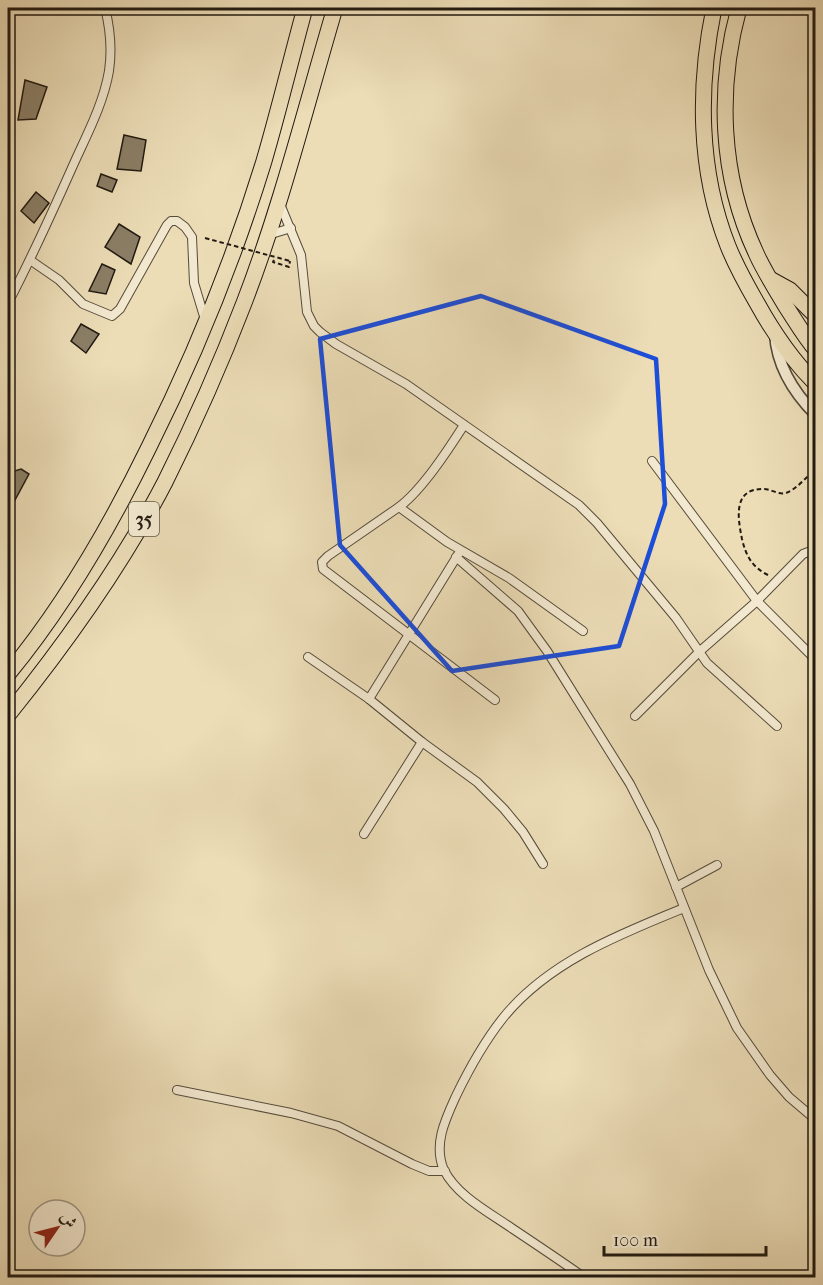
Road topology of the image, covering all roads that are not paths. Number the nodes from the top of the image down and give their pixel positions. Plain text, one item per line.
1 (105, 8) edge
2 (305, 8) edge
3 (335, 8) edge
4 (714, 8) edge
5 (739, 8) edge
6 (279, 201) junction
7 (291, 228) junction
8 (268, 235) junction
9 (30, 260) junction
10 (769, 278) junction
11 (196, 290) junction
12 (217, 294) junction
13 (8, 303) edge
14 (816, 316) edge
15 (206, 324) junction
16 (774, 334) junction
17 (816, 350) edge
18 (816, 384) edge
19 (816, 415) edge
20 (464, 425) junction
21 (652, 461) dead end
22 (399, 507) junction
23 (816, 549) edge
24 (458, 553) junction
25 (757, 601) junction
26 (582, 631) dead end
27 (409, 634) junction
28 (699, 652) junction
29 (308, 657) dead end
30 (816, 660) edge
31 (8, 674) edge
32 (369, 699) junction
33 (495, 700) dead end
34 (8, 715) edge
35 (635, 716) dead end
36 (777, 726) dead end
37 (422, 742) junction
38 (364, 834) dead end
39 (543, 864) dead end
40 (717, 865) dead end
41 (675, 887) junction
42 (684, 908) junction
43 (177, 1090) dead end
44 (815, 1119) edge
45 (445, 1171) junction
46 (585, 1278) edge

1 - 9 street
2 - 12 highway, 35
3 - 6 highway, 35
4 - 16 highway
5 - 10 highway
6 - 7 street
6 - 8 highway, 35
7 - 8 street
7 - 20 street
8 - 34 highway, 35
9 - 11 street
9 - 13 street
10 - 14 highway
10 - 17 highway
11 - 12 street
11 - 15 street
12 - 15 highway, 35
15 - 31 highway, 35
16 - 18 highway
16 - 19 street
20 - 22 street
20 - 28 street
21 - 25 street
22 - 24 street
22 - 27 street
23 - 25 street
24 - 26 street
24 - 27 street
24 - 41 street
25 - 28 street
25 - 30 street
27 - 32 street
27 - 33 street
28 - 35 street
28 - 36 street
29 - 32 street
32 - 37 street
37 - 38 street
37 - 39 street
40 - 41 street
41 - 42 street
42 - 44 street
42 - 45 street
43 - 45 street
45 - 46 street

